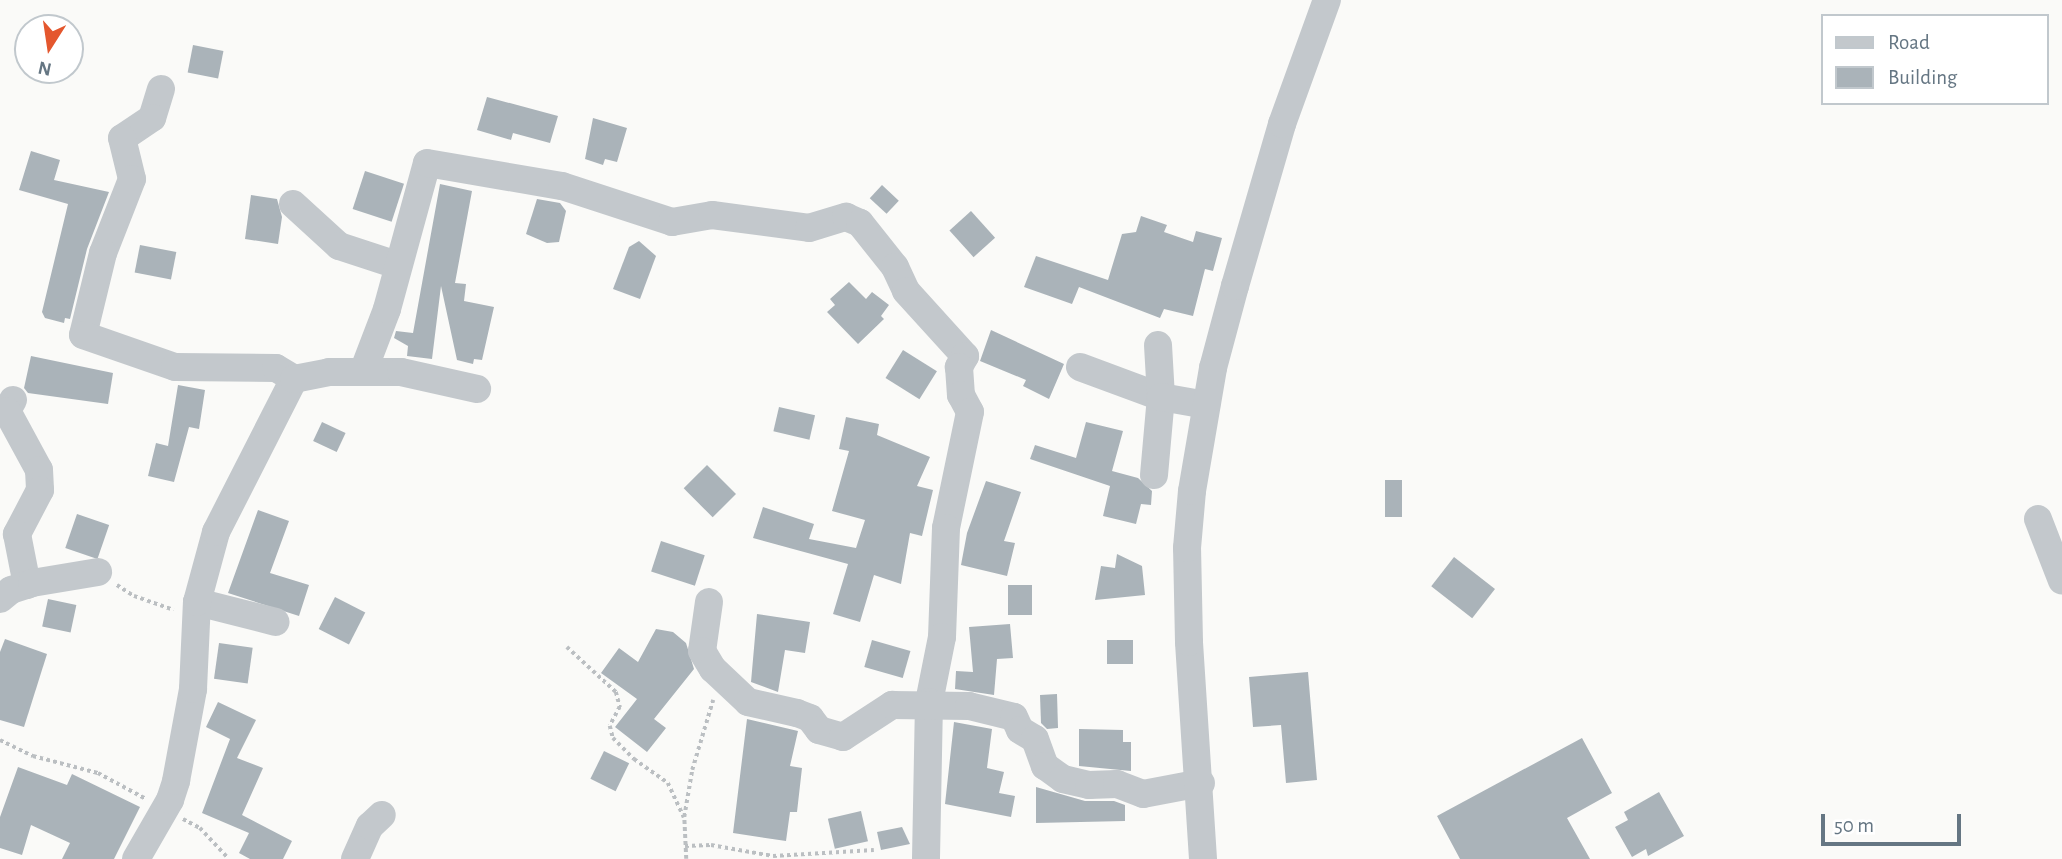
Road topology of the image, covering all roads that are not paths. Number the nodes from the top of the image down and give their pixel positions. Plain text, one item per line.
1 (1327, 0) edge
2 (162, 89) dead end
3 (293, 204) dead end
4 (397, 265) junction
5 (1158, 345) dead end
6 (1080, 367) dead end
7 (363, 372) junction
8 (294, 379) junction
9 (477, 389) dead end
10 (1161, 397) junction
11 (13, 400) dead end
12 (1206, 405) junction
13 (1154, 475) dead end
14 (2038, 519) dead end
15 (98, 572) road end
16 (2062, 581) edge
17 (27, 585) junction
18 (0, 599) edge
19 (709, 602) dead end
20 (197, 609) junction
21 (276, 622) dead end
22 (929, 702) junction
23 (1201, 783) junction
24 (382, 815) dead end
25 (136, 859) edge
26 (355, 859) edge
27 (926, 859) edge
28 (1203, 859) edge

1 - 12 street
2 - 8 street
3 - 4 street
4 - 7 street
4 - 22 street
5 - 10 street
6 - 10 street
7 - 8 street
7 - 9 street
8 - 20 street
10 - 12 street
10 - 13 street
11 - 17 street
12 - 23 street
14 - 16 street
15 - 17 street
17 - 18 street
19 - 22 street
20 - 21 street
20 - 25 street
22 - 23 street
22 - 27 street
23 - 28 street
24 - 26 street

